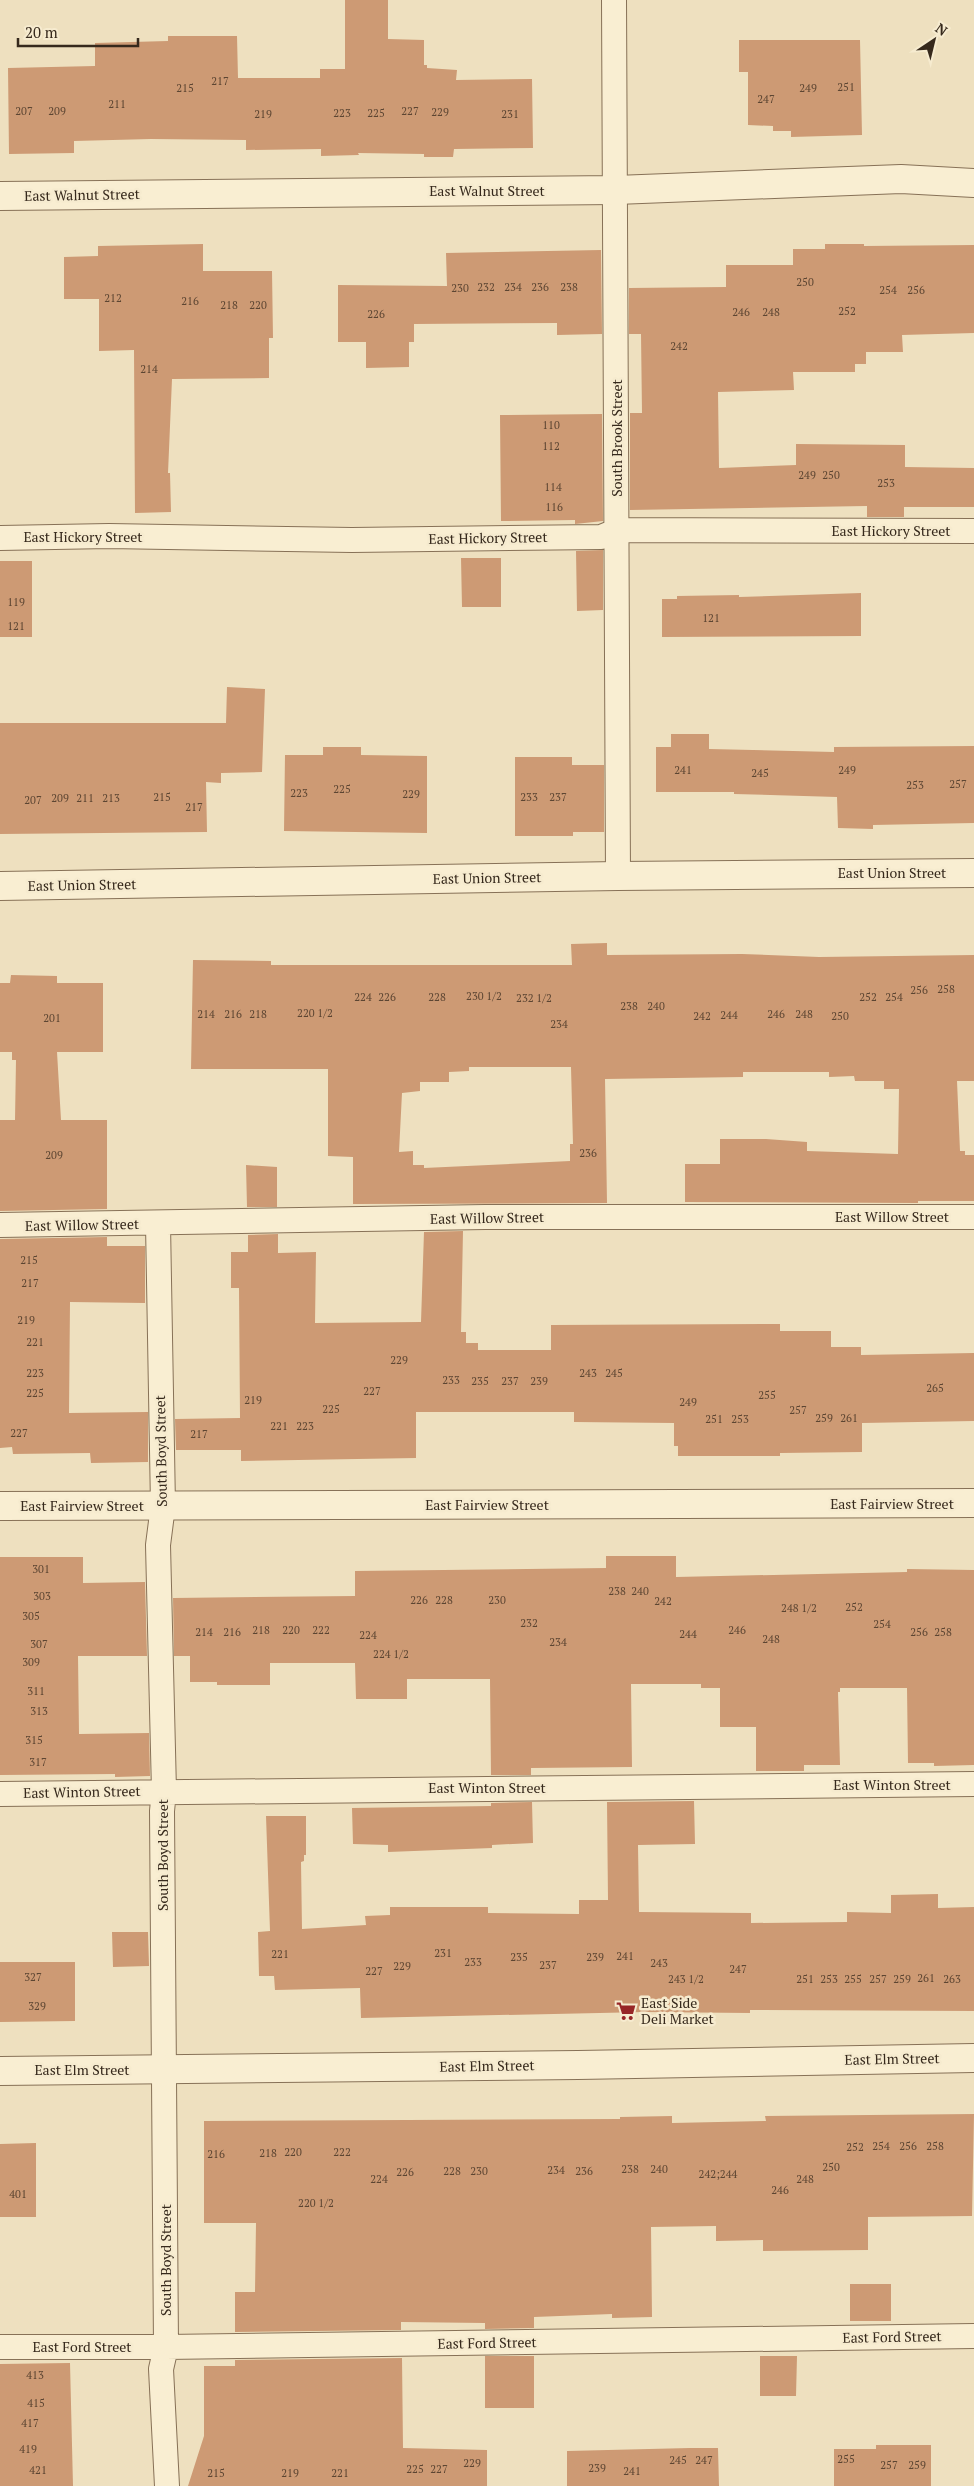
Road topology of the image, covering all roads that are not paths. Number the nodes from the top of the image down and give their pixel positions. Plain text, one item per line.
1 (614, 0) edge
2 (974, 183) edge
3 (616, 190) junction
4 (0, 196) edge
5 (618, 530) junction
6 (974, 531) edge
7 (0, 538) edge
8 (974, 873) edge
9 (618, 876) junction
10 (0, 886) edge
11 (974, 1217) edge
12 (158, 1224) junction
13 (0, 1225) edge
14 (974, 1503) edge
15 (0, 1506) edge
16 (163, 1506) junction
17 (974, 1784) edge
18 (164, 1791) junction
19 (0, 1794) edge
20 (974, 2058) edge
21 (166, 2070) junction
22 (0, 2071) edge
23 (974, 2336) edge
24 (0, 2347) edge
25 (166, 2347) junction
26 (167, 2486) edge

1 - 3 lane, South Brook Street
2 - 3 street, East Walnut Street
3 - 4 street, East Walnut Street
3 - 5 lane, South Brook Street
5 - 6 lane, East Hickory Street
5 - 7 lane, East Hickory Street
5 - 9 lane, South Brook Street
8 - 9 street, East Union Street
9 - 10 street, East Union Street
11 - 12 lane, East Willow Street
12 - 13 lane, East Willow Street
12 - 16 lane, South Boyd Street
14 - 16 street, East Fairview Street
15 - 16 street, East Fairview Street
16 - 18 lane, South Boyd Street
17 - 18 lane, East Winton Street
18 - 19 lane, East Winton Street
18 - 21 lane, South Boyd Street
20 - 21 street, East Elm Street
21 - 22 street, East Elm Street
21 - 25 lane, South Boyd Street
23 - 25 lane, East Ford Street
24 - 25 lane, East Ford Street
25 - 26 lane, South Boyd Street

